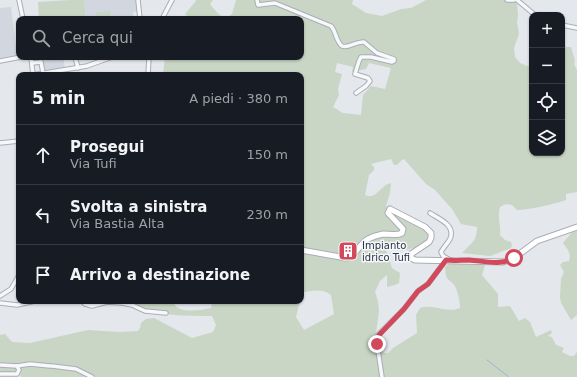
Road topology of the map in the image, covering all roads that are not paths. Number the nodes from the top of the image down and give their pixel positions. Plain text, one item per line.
1 (19, 0) edge
2 (138, 0) edge
3 (172, 0) edge
4 (257, 0) edge
5 (506, 0) edge
6 (516, 0) edge
7 (531, 12) edge
8 (22, 16) edge
9 (140, 16) edge
10 (164, 16) edge
11 (565, 26) edge
12 (577, 28) edge
13 (16, 58) edge
14 (32, 60) edge
15 (76, 60) edge
16 (105, 60) edge
17 (149, 60) edge
18 (0, 61) edge
19 (32, 63) junction
20 (78, 68) junction
21 (67, 70) joint
22 (33, 72) edge
23 (43, 72) edge
24 (51, 72) edge
25 (148, 72) edge
26 (356, 93) dead end
27 (16, 141) edge
28 (0, 143) edge
29 (430, 213) dead end
30 (577, 227) edge
31 (304, 250) edge
32 (449, 260) junction
33 (16, 280) edge
34 (0, 296) edge
35 (0, 303) edge
36 (21, 304) edge
37 (85, 304) edge
38 (100, 304) edge
39 (127, 304) edge
40 (166, 314) dead end
41 (0, 365) edge
42 (17, 366) junction
43 (0, 374) edge
44 (92, 377) edge
45 (382, 377) edge

1 - 8 street
2 - 9 street
3 - 10 street
4 - 26 street
5 - 6 street
6 - 7 street
11 - 12 street
13 - 18 street
14 - 19 street
15 - 20 street
16 - 20 street
17 - 25 street
19 - 22 street
19 - 23 street
20 - 21 street
21 - 24 street
27 - 28 street
29 - 32 street
30 - 32 street
31 - 32 street
32 - 45 street
33 - 34 street
35 - 36 street
37 - 38 street
39 - 40 street
41 - 42 street
42 - 43 street
42 - 44 street

